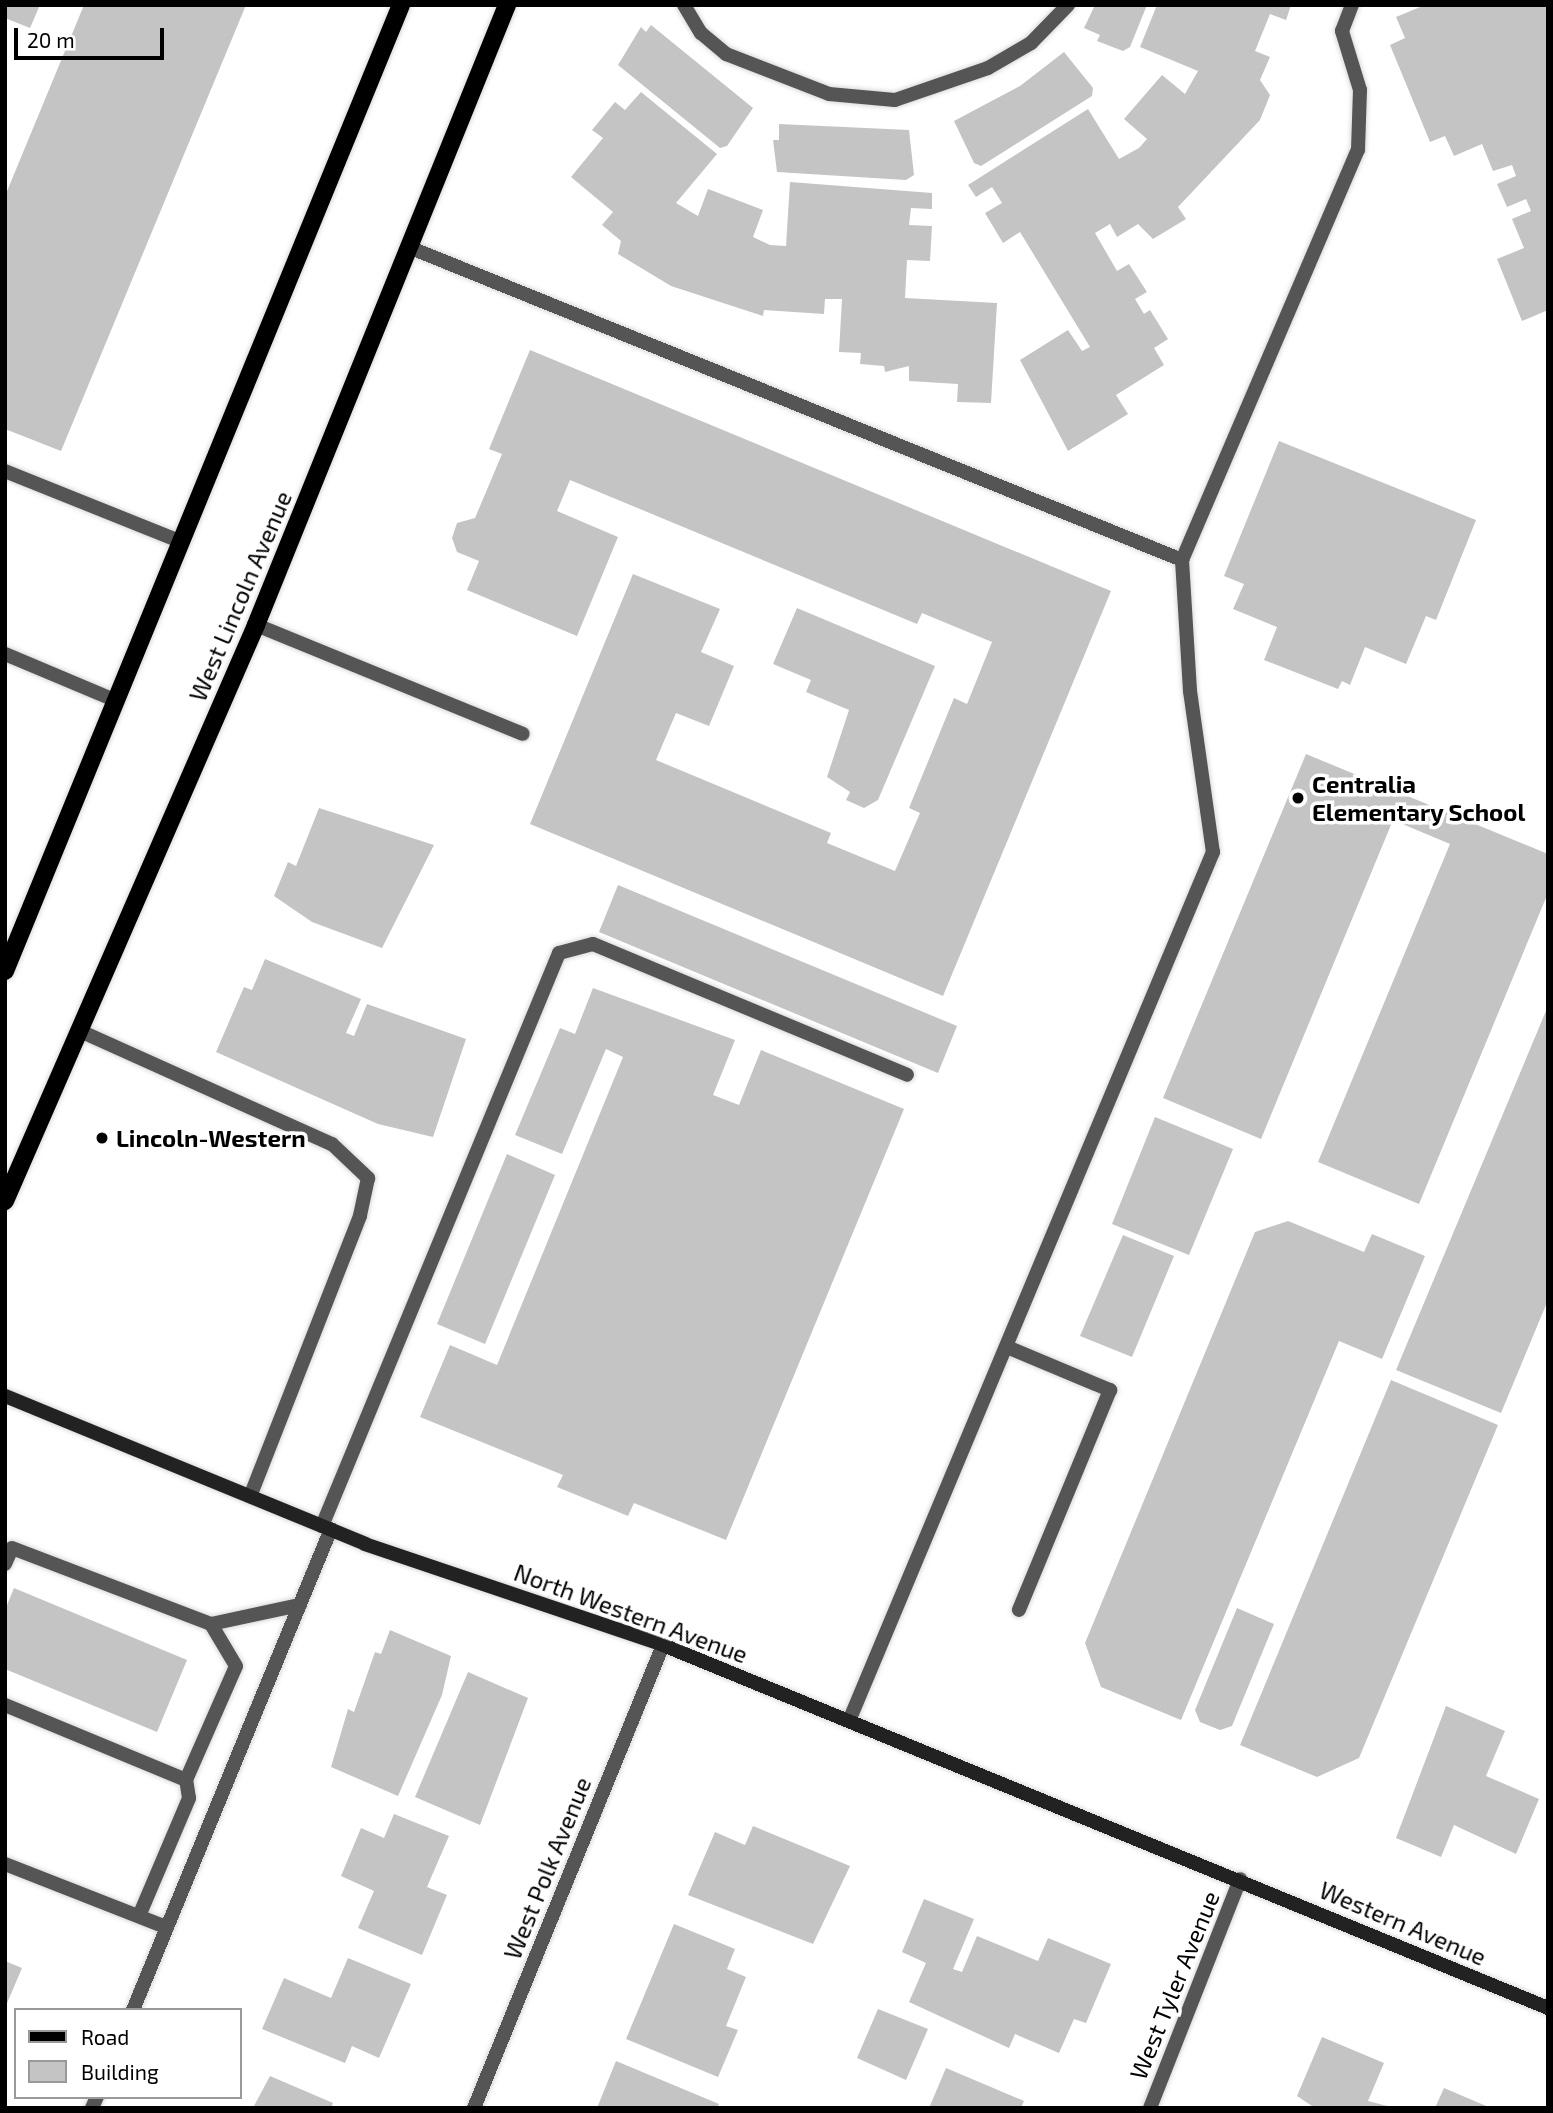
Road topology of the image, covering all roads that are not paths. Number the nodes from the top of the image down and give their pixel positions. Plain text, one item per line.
1 (401, 5) edge
2 (507, 5) edge
3 (684, 5) edge
4 (1068, 5) edge
5 (1352, 5) edge
6 (411, 248) junction
7 (5, 471) edge
8 (182, 542) junction
9 (1182, 560) junction
10 (256, 625) junction
11 (5, 654) edge
12 (117, 702) junction
13 (523, 734) dead end
14 (5, 971) edge
15 (80, 1031) junction
16 (907, 1075) dead end
17 (5, 1201) edge
18 (1007, 1347) junction
19 (5, 1396) edge
20 (250, 1496) junction
21 (326, 1528) junction
22 (5, 1564) edge
23 (300, 1605) junction
24 (1019, 1610) dead end
25 (211, 1624) junction
26 (663, 1645) junction
27 (5, 1705) edge
28 (849, 1721) junction
29 (187, 1780) junction
30 (5, 1864) edge
31 (1240, 1879) junction
32 (139, 1916) junction
33 (166, 1927) junction
34 (133, 2008) edge
35 (1548, 2008) edge
36 (474, 2108) edge
37 (1150, 2108) edge

1 - 8 main road
2 - 6 main road, West Lincoln Avenue
3 - 4 street
5 - 9 street
6 - 9 street
6 - 10 main road, West Lincoln Avenue
7 - 8 street
8 - 12 main road
9 - 18 street
10 - 13 street
10 - 15 main road, West Lincoln Avenue
11 - 12 street
12 - 14 main road
15 - 17 main road, West Lincoln Avenue
15 - 20 street
16 - 21 street
18 - 24 street
18 - 28 street
19 - 20 main road, North Western Avenue
20 - 21 main road, North Western Avenue
21 - 23 street
21 - 26 main road, North Western Avenue
22 - 25 street
23 - 25 street
23 - 33 street
25 - 29 street
26 - 28 main road, North Western Avenue
26 - 36 street, West Polk Avenue
27 - 29 street
28 - 31 main road, North Western Avenue
29 - 32 street
30 - 32 street
31 - 35 main road, Western Avenue
31 - 37 street, West Tyler Avenue
32 - 33 street
33 - 34 street

